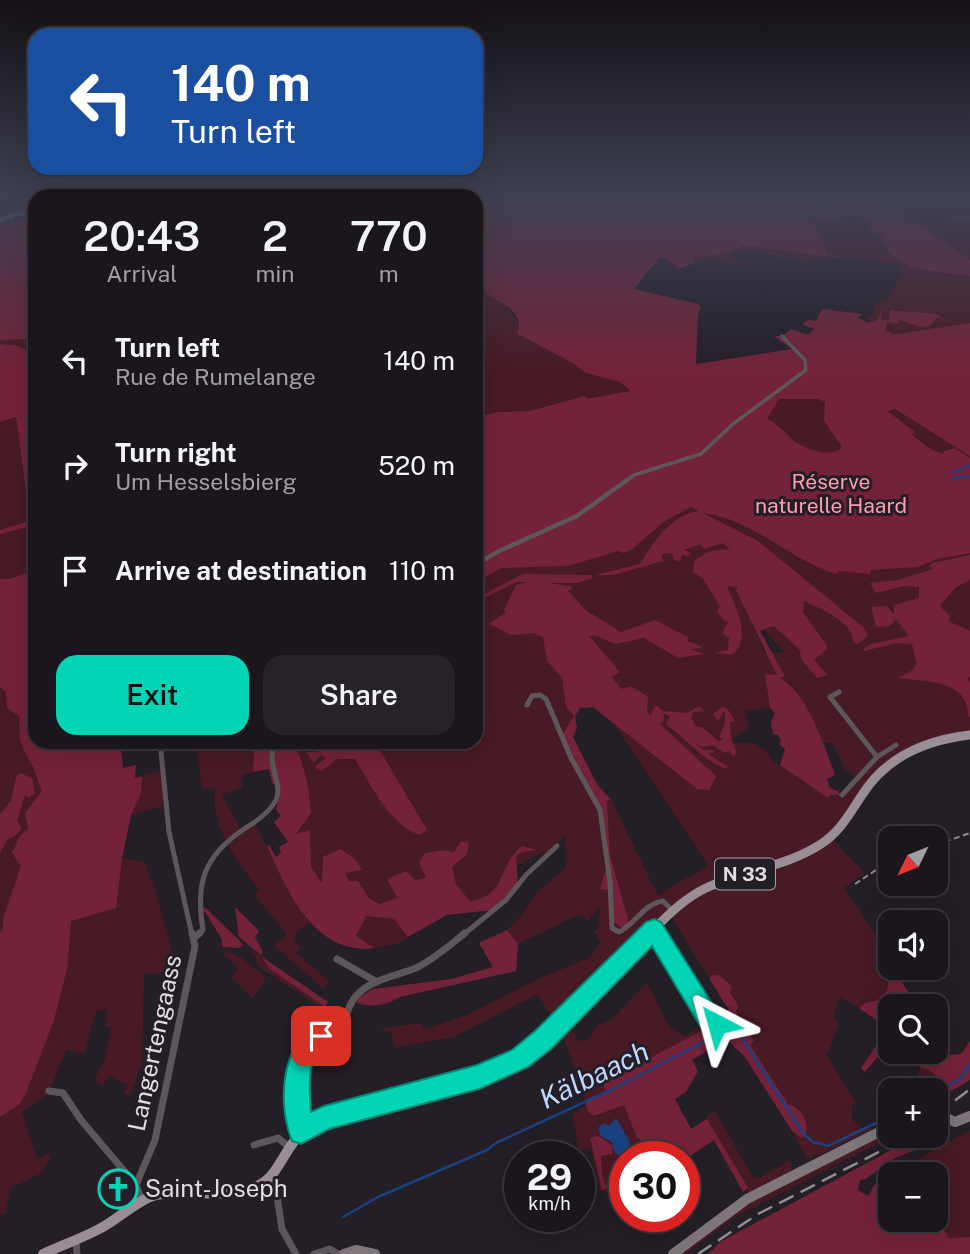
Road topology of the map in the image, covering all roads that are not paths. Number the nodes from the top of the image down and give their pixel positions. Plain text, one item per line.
1 (782, 336) dead end
2 (483, 561) edge
3 (839, 692) dead end
4 (527, 705) dead end
5 (970, 735) edge
6 (896, 745) dead end
7 (161, 749) edge
8 (273, 749) edge
9 (884, 752) junction
10 (877, 757) junction
11 (894, 761) junction
12 (842, 795) dead end
13 (557, 845) dead end
14 (673, 910) junction
15 (654, 929) junction
16 (195, 937) junction
17 (337, 959) dead end
18 (377, 982) junction
19 (708, 1018) dead end
20 (49, 1091) dead end
21 (970, 1116) edge
22 (948, 1120) edge
23 (301, 1132) junction
24 (878, 1133) edge
25 (254, 1145) dead end
26 (288, 1146) junction
27 (273, 1172) junction
28 (136, 1185) junction
29 (141, 1200) junction
30 (76, 1240) junction
31 (43, 1254) edge
32 (77, 1254) edge
33 (295, 1254) edge
34 (314, 1254) edge
35 (338, 1254) edge
36 (344, 1254) edge
37 (375, 1254) edge
38 (673, 1254) edge

1 - 2 street
3 - 10 street
4 - 14 street
5 - 11 main road, N 33
6 - 9 street
7 - 16 street, Langertengaass
8 - 16 street
9 - 10 street
9 - 11 street
10 - 12 street
11 - 14 main road, N 33
13 - 18 street
14 - 15 main road, N 33
15 - 19 street
15 - 23 main road, N 33
16 - 28 street, Langertengaass
17 - 18 street
18 - 23 street
20 - 28 street
21 - 22 main road
23 - 26 main road, N 33
24 - 38 main road
25 - 26 street
26 - 27 main road, N 33
27 - 29 main road, N 33
27 - 33 street
28 - 29 street
29 - 30 main road, N 33
30 - 31 main road, N 33
30 - 32 street
34 - 35 street
36 - 37 main road

